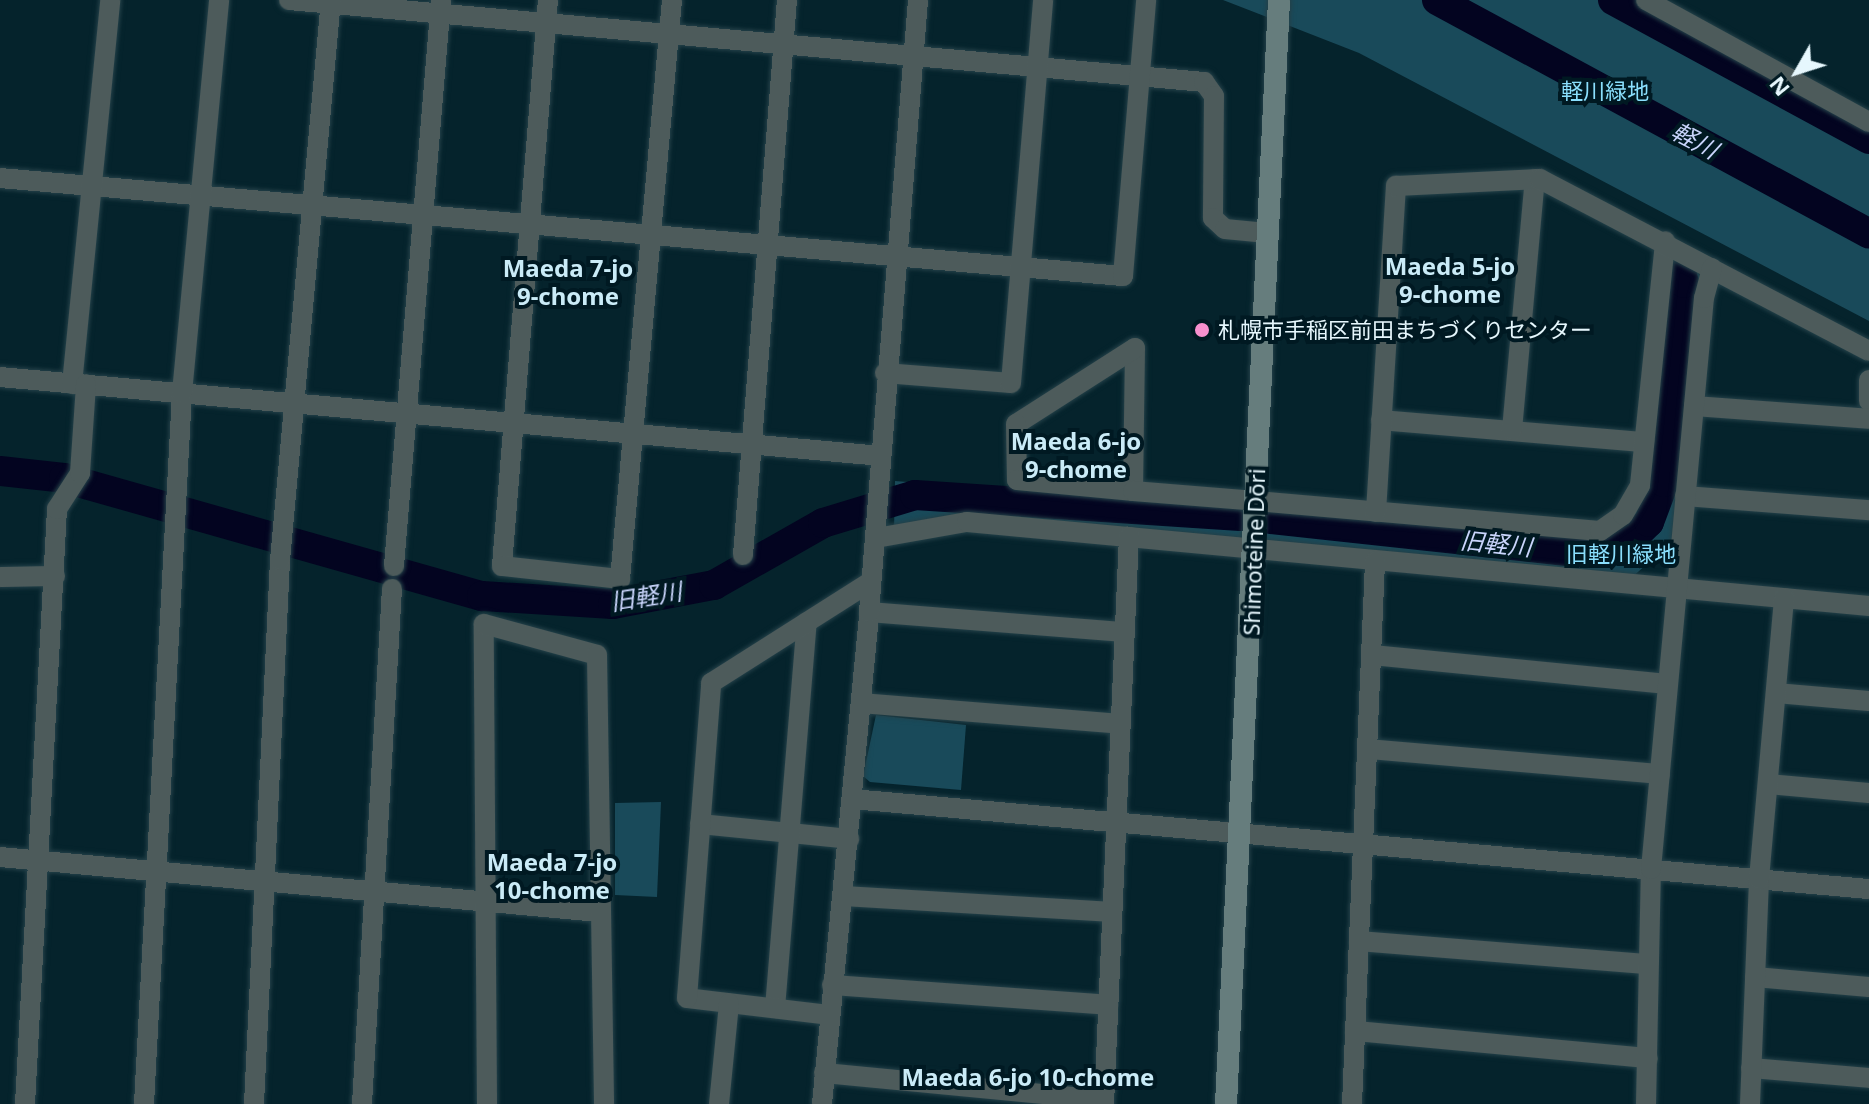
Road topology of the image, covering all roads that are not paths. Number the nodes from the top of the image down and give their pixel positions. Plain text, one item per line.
1 (110, 0) edge
2 (219, 0) edge
3 (289, 0) edge
4 (548, 0) edge
5 (672, 0) edge
6 (787, 0) edge
7 (918, 0) edge
8 (1043, 0) edge
9 (1146, 0) edge
10 (1279, 0) edge
11 (1646, 0) edge
12 (331, 2) edge
13 (441, 7) edge
14 (1672, 7) edge
15 (545, 22) junction
16 (670, 33) junction
17 (783, 43) junction
18 (913, 55) junction
19 (1039, 65) junction
20 (1142, 75) junction
21 (1869, 122) edge
22 (0, 178) edge
23 (1535, 179) junction
24 (94, 186) junction
25 (201, 195) junction
26 (311, 205) junction
27 (423, 214) junction
28 (530, 223) junction
29 (650, 233) junction
30 (1267, 233) junction
31 (1665, 241) junction
32 (766, 243) junction
33 (898, 255) junction
34 (1018, 268) junction
35 (1712, 268) junction
36 (1869, 351) edge
37 (885, 373) junction
38 (0, 377) edge
39 (1869, 380) edge
40 (79, 384) junction
41 (182, 393) junction
42 (1869, 401) edge
43 (297, 403) junction
44 (1694, 406) junction
45 (404, 413) junction
46 (1869, 419) edge
47 (1381, 420) junction
48 (513, 423) junction
49 (1512, 430) junction
50 (635, 434) junction
51 (1644, 442) junction
52 (752, 445) junction
53 (881, 456) junction
54 (1133, 491) junction
55 (1685, 496) junction
56 (1256, 501) junction
57 (1869, 510) edge
58 (1376, 512) junction
59 (876, 532) junction
60 (1129, 537) junction
61 (1254, 549) junction
62 (743, 555) dead end
63 (1375, 561) junction
64 (394, 566) dead end
65 (55, 576) junction
66 (0, 577) edge
67 (870, 582) junction
68 (392, 589) dead end
69 (1677, 589) junction
70 (1784, 598) junction
71 (1869, 606) edge
72 (869, 612) junction
73 (807, 622) junction
74 (1124, 632) junction
75 (1372, 655) junction
76 (1668, 684) junction
77 (1776, 693) junction
78 (1869, 701) edge
79 (861, 703) junction
80 (1120, 724) junction
81 (1368, 749) junction
82 (1660, 774) junction
83 (1768, 784) junction
84 (1869, 793) edge
85 (852, 799) junction
86 (1116, 823) junction
87 (700, 824) junction
88 (1243, 832) junction
89 (789, 833) junction
90 (849, 839) junction
91 (1364, 843) junction
92 (0, 857) edge
93 (39, 861) junction
94 (1651, 869) junction
95 (156, 871) junction
96 (1759, 879) junction
97 (265, 882) junction
98 (1869, 889) edge
99 (375, 894) junction
100 (845, 896) junction
101 (487, 902) junction
102 (598, 912) junction
103 (1112, 912) junction
104 (1359, 941) junction
105 (1648, 964) junction
106 (1755, 977) junction
107 (832, 985) junction
108 (1869, 987) edge
109 (729, 1003) junction
110 (1108, 1005) junction
111 (775, 1008) junction
112 (829, 1015) junction
113 (1355, 1031) junction
114 (1648, 1058) junction
115 (1751, 1068) junction
116 (824, 1073) junction
117 (1869, 1078) edge
118 (1104, 1102) edge
119 (25, 1104) edge
120 (144, 1104) edge
121 (254, 1104) edge
122 (362, 1104) edge
123 (487, 1104) edge
124 (604, 1104) edge
125 (719, 1104) edge
126 (822, 1104) edge
127 (1226, 1104) edge
128 (1352, 1104) edge
129 (1646, 1104) edge
130 (1750, 1104) edge

1 - 24 street
2 - 25 street
3 - 12 street
4 - 15 street
5 - 16 street
6 - 17 street
7 - 18 street
8 - 19 street
9 - 20 street
10 - 30 main road, Shimoteine Dōri
11 - 14 street
12 - 13 street
12 - 26 street
13 - 15 street
13 - 27 street
14 - 21 street
15 - 16 street
15 - 28 street
16 - 17 street
16 - 29 street
17 - 18 street
17 - 32 street
18 - 19 street
18 - 33 street
19 - 20 street
19 - 34 street
20 - 30 street
20 - 34 street
22 - 24 street
23 - 31 street
23 - 47 street
23 - 49 street
24 - 25 street
24 - 40 street
25 - 26 street
25 - 41 street
26 - 27 street
26 - 43 street
27 - 28 street
27 - 45 street
28 - 29 street
28 - 48 street
29 - 32 street
29 - 50 street
30 - 56 main road, Shimoteine Dōri
31 - 35 street
31 - 51 street
32 - 33 street
32 - 52 street
33 - 34 street
33 - 37 street
34 - 37 street
35 - 36 street
35 - 44 street
37 - 53 street
38 - 40 street
39 - 42 street
40 - 41 street
40 - 65 street
41 - 43 street
41 - 95 street
43 - 45 street
43 - 97 street
44 - 46 street
44 - 55 street
45 - 48 street
45 - 64 street
47 - 49 street
47 - 58 street
48 - 50 street
48 - 50 street
49 - 51 street
50 - 52 street
51 - 58 street
52 - 53 street
52 - 62 street
53 - 59 street
54 - 54 street
54 - 56 street
55 - 57 street
55 - 69 street
56 - 58 street
56 - 61 main road, Shimoteine Dōri
59 - 60 street
59 - 67 street
60 - 61 street
60 - 74 street
61 - 63 street
61 - 88 main road, Shimoteine Dōri
63 - 69 street
63 - 75 street
65 - 66 street
65 - 93 street
67 - 72 street
67 - 73 street
68 - 99 street
69 - 70 street
69 - 76 street
70 - 71 street
70 - 77 street
72 - 74 street
72 - 79 street
73 - 87 street
73 - 89 street
74 - 80 street
75 - 76 street
75 - 81 street
76 - 82 street
77 - 78 street
77 - 83 street
79 - 80 street
79 - 85 street
80 - 86 street
81 - 82 street
81 - 91 street
82 - 94 street
83 - 84 street
83 - 96 street
85 - 86 street
85 - 90 street
86 - 88 street
86 - 103 street
87 - 89 street
87 - 109 street
88 - 91 street
88 - 127 main road, Shimoteine Dōri
89 - 90 street
89 - 111 street
90 - 100 street
91 - 94 street
91 - 104 street
92 - 93 street
93 - 95 street
93 - 119 street
94 - 96 street
94 - 105 street
95 - 97 street
95 - 120 street
96 - 98 street
96 - 106 street
97 - 99 street
97 - 121 street
99 - 101 street
99 - 122 street
100 - 103 street
100 - 107 street
101 - 102 street
101 - 102 street
101 - 123 street
102 - 124 street
103 - 110 street
104 - 105 street
104 - 113 street
105 - 114 street
106 - 108 street
106 - 115 street
107 - 110 street
107 - 112 street
109 - 111 street
109 - 125 street
110 - 118 street
111 - 112 street
112 - 116 street
113 - 114 street
113 - 128 street
114 - 129 street
115 - 117 street
115 - 130 street
116 - 118 street
116 - 126 street

